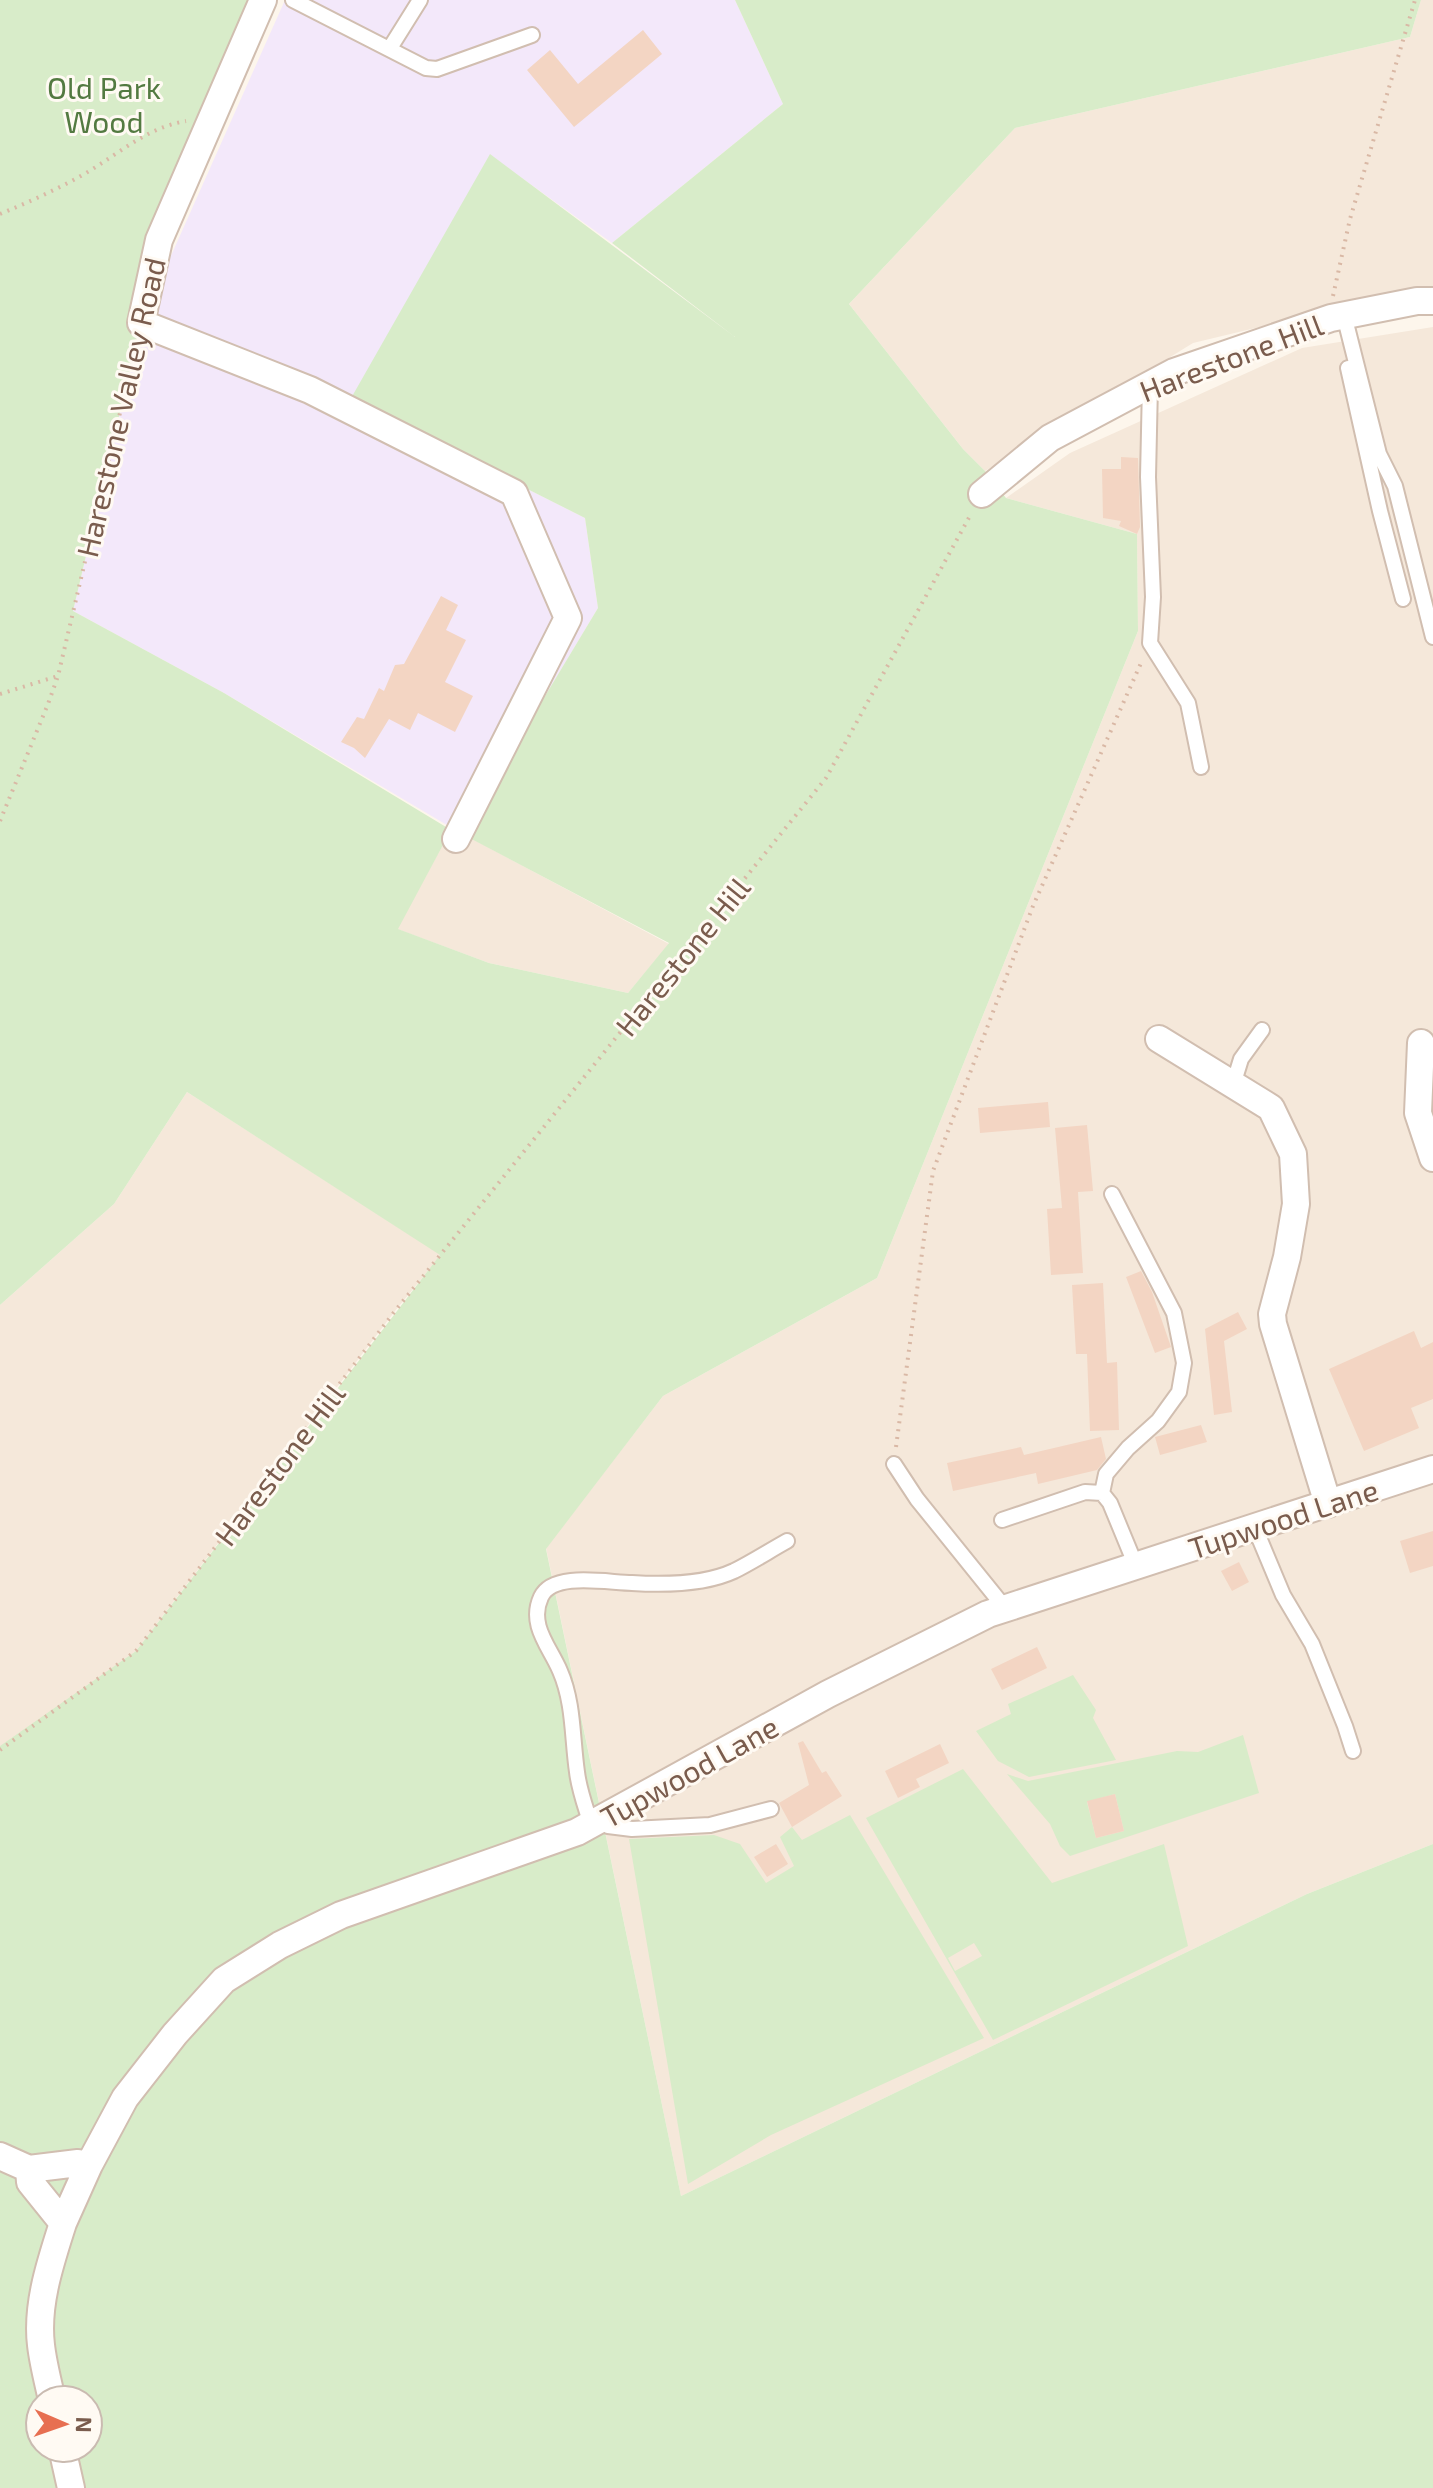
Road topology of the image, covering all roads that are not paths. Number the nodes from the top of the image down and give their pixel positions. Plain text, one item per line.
1 (263, 0) edge
2 (293, 0) edge
3 (420, 0) edge
4 (532, 35) dead end
5 (390, 48) junction
6 (1433, 301) edge
7 (1337, 316) junction
8 (1150, 385) junction
9 (982, 494) road end
10 (1403, 599) dead end
11 (1433, 637) edge
12 (1201, 767) dead end
13 (456, 839) dead end
14 (1262, 1030) dead end
15 (1159, 1039) dead end
16 (1421, 1043) dead end
17 (1233, 1085) junction
18 (1433, 1158) edge
19 (1112, 1194) dead end
20 (894, 1464) road end
21 (1433, 1469) edge
22 (1102, 1493) junction
23 (1328, 1504) junction
24 (1002, 1520) dead end
25 (1255, 1528) junction
26 (787, 1541) dead end
27 (1136, 1566) junction
28 (1005, 1608) junction
29 (1353, 1751) dead end
30 (771, 1809) dead end
31 (595, 1822) junction
32 (0, 2156) edge
33 (89, 2165) junction
34 (29, 2169) junction
35 (63, 2223) junction
36 (49, 2384) edge
37 (66, 2464) edge
38 (71, 2488) edge

1 - 13 street, Harestone Valley Road
2 - 5 lane
3 - 5 lane
4 - 5 lane
6 - 7 street, Harestone Hill
7 - 8 street, Harestone Hill
7 - 10 lane
7 - 11 lane
8 - 9 street, Harestone Hill
8 - 12 lane
14 - 17 lane
15 - 17 street
16 - 18 street
17 - 23 street
19 - 22 lane
20 - 28 lane
21 - 23 street, Tupwood Lane
22 - 24 lane
22 - 27 lane
23 - 25 street, Tupwood Lane
25 - 27 street, Tupwood Lane
25 - 29 lane
26 - 31 lane
27 - 28 street, Tupwood Lane
28 - 31 street, Tupwood Lane
30 - 31 lane
31 - 33 street, Tupwood Lane
32 - 34 street
33 - 34 street
33 - 35 street, Tupwood Lane
34 - 35 street
35 - 36 street, Tupwood Lane
37 - 38 street

